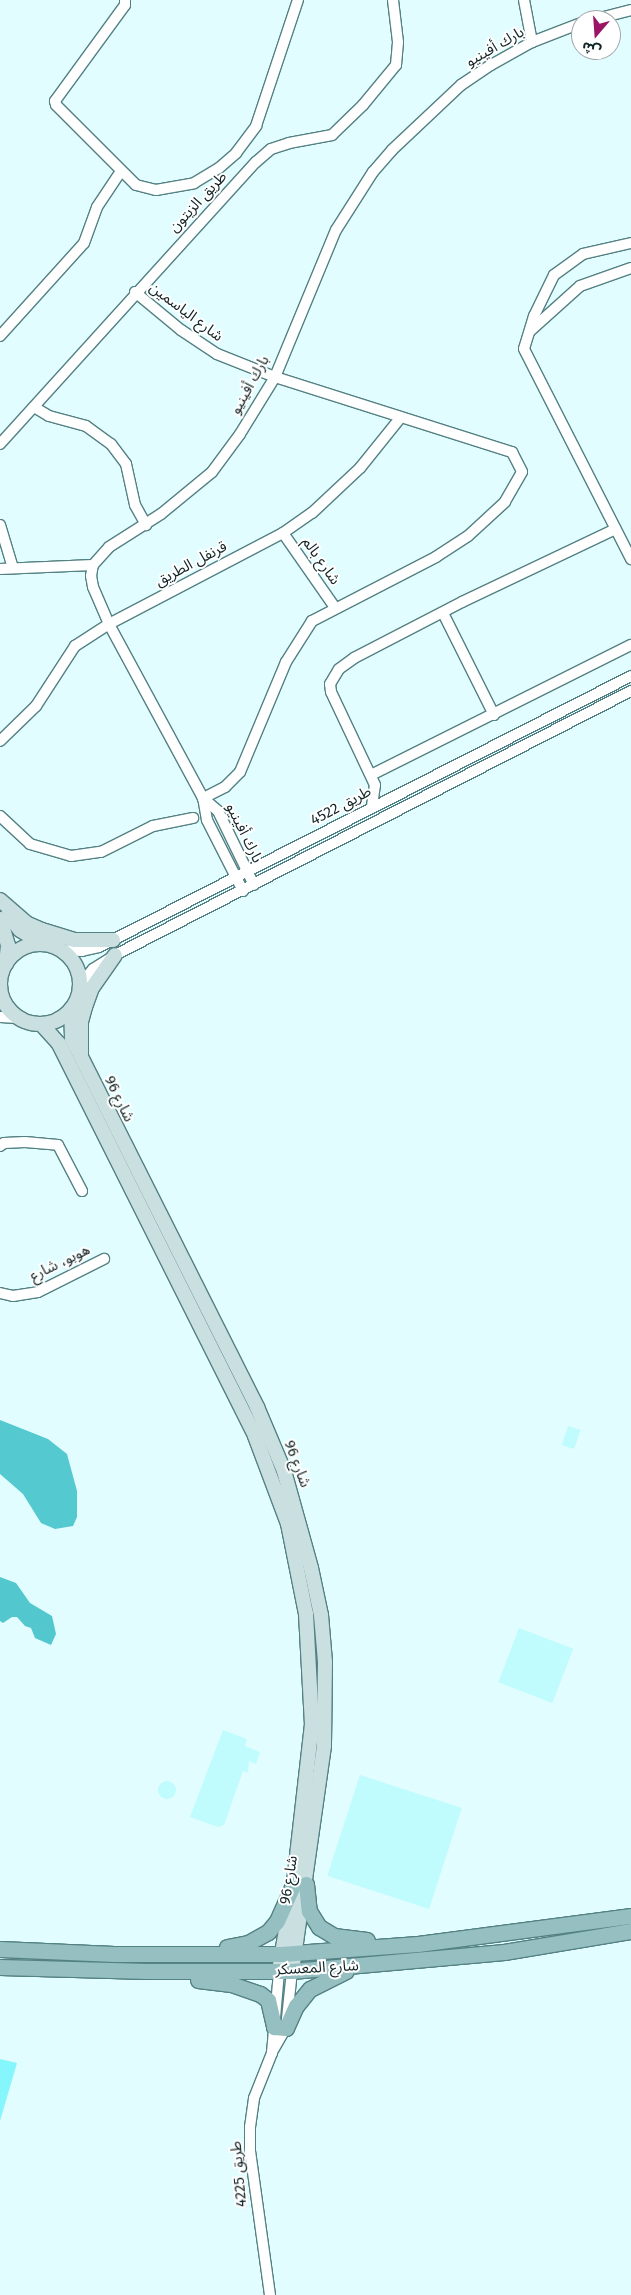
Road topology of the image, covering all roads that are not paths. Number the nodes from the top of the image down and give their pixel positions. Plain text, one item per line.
1 (125, 0) edge
2 (298, 0) edge
3 (393, 0) edge
4 (524, 0) edge
5 (571, 27) edge
6 (532, 42) junction
7 (121, 171) junction
8 (631, 243) edge
9 (631, 268) edge
10 (135, 292) junction
11 (528, 333) junction
12 (0, 336) edge
13 (275, 377) junction
14 (34, 407) junction
15 (401, 417) junction
16 (0, 444) edge
17 (0, 525) edge
18 (146, 525) junction
19 (616, 529) junction
20 (283, 533) junction
21 (631, 559) edge
22 (93, 566) junction
23 (13, 568) junction
24 (0, 569) edge
25 (334, 606) junction
26 (443, 613) junction
27 (109, 624) junction
28 (631, 645) edge
29 (631, 676) edge
30 (631, 691) edge
31 (494, 715) junction
32 (0, 740) edge
33 (371, 774) junction
34 (375, 785) junction
35 (394, 795) junction
36 (203, 798) junction
37 (372, 806) junction
38 (220, 814) junction
39 (0, 816) edge
40 (193, 818) dead end
41 (208, 820) junction
42 (246, 872) junction
43 (235, 877) junction
44 (254, 885) junction
45 (243, 891) junction
46 (0, 901) edge
47 (0, 919) edge
48 (113, 940) junction
49 (43, 944) junction
50 (62, 950) junction
51 (115, 955) junction
52 (6, 964) junction
53 (80, 984) junction
54 (1, 989) edge
55 (71, 1009) junction
56 (0, 1017) edge
57 (18, 1018) junction
58 (43, 1026) junction
59 (82, 1060) junction
60 (1, 1141) edge
61 (82, 1191) dead end
62 (104, 1259) dead end
63 (0, 1294) edge
64 (300, 1883) junction
65 (631, 1916) edge
66 (631, 1931) edge
67 (418, 1944) junction
68 (0, 1949) edge
69 (288, 1953) junction
70 (179, 1955) junction
71 (357, 1966) junction
72 (0, 1967) edge
73 (285, 1971) junction
74 (147, 1972) junction
75 (280, 2028) junction
76 (270, 2295) edge

1 - 7 street
2 - 7 street
3 - 10 street, طريق الزيتون
4 - 6 street
5 - 6 street, بارك أفينيو
6 - 13 street, بارك أفينيو
7 - 12 street
8 - 11 street
9 - 11 street
10 - 13 street, شارع الياسمين
10 - 14 street, طريق الزيتون
11 - 19 street
13 - 15 street, شارع الياسمين
13 - 18 street, بارك أفينيو
14 - 16 street, طريق الزيتون
14 - 18 street
15 - 20 street, قرنفل الطريق
15 - 25 street, شارع الياسمين
17 - 23 street
18 - 22 street, بارك أفينيو
19 - 21 street
19 - 26 street
20 - 25 street, شارع بالم
20 - 27 street, قرنفل الطريق
22 - 23 street
22 - 27 street, بارك أفينيو
23 - 24 street
25 - 36 street
26 - 31 street
26 - 33 street
27 - 32 street, قرنفل الطريق
27 - 36 street, بارك أفينيو
28 - 31 street
29 - 35 street, طريق 4522
30 - 44 street, طريق 4522
31 - 33 street
33 - 34 street
34 - 35 street
34 - 37 street
35 - 37 street, طريق 4522
36 - 38 street, بارك أفينيو
36 - 41 street, بارك أفينيو
37 - 42 street, طريق 4522
38 - 41 street
38 - 42 street, بارك أفينيو
39 - 40 street
41 - 43 street, بارك أفينيو
42 - 43 street, طريق 4522
42 - 44 street, بارك أفينيو
43 - 45 street, بارك أفينيو
43 - 48 street, طريق 4522
44 - 45 street, طريق 4522
45 - 51 street, طريق 4522
46 - 48 street
46 - 49 street
47 - 52 street
48 - 50 street, طريق 4522
49 - 50 street
49 - 52 street
50 - 53 street
51 - 53 street, طريق 4522
51 - 59 street
52 - 54 street
53 - 55 street
54 - 57 street
55 - 58 street
55 - 59 street, شارع 96
56 - 57 street
57 - 58 street
58 - 64 street, شارع 96
59 - 64 street, شارع 96
60 - 61 street
62 - 63 street, هوبو، شارع
64 - 67 main road
64 - 69 street, شارع 96
64 - 70 main road
65 - 67 main road, شارع المعسكر
66 - 71 main road, شارع المعسكر
67 - 69 main road, شارع المعسكر
68 - 70 main road, شارع المعسكر
69 - 70 main road, شارع المعسكر
69 - 73 street, شارع 96
71 - 73 main road, شارع المعسكر
71 - 75 main road
72 - 74 main road, شارع المعسكر
73 - 74 main road, شارع المعسكر
73 - 75 street, طريق 4225
74 - 75 main road
75 - 76 street, طريق 4225

